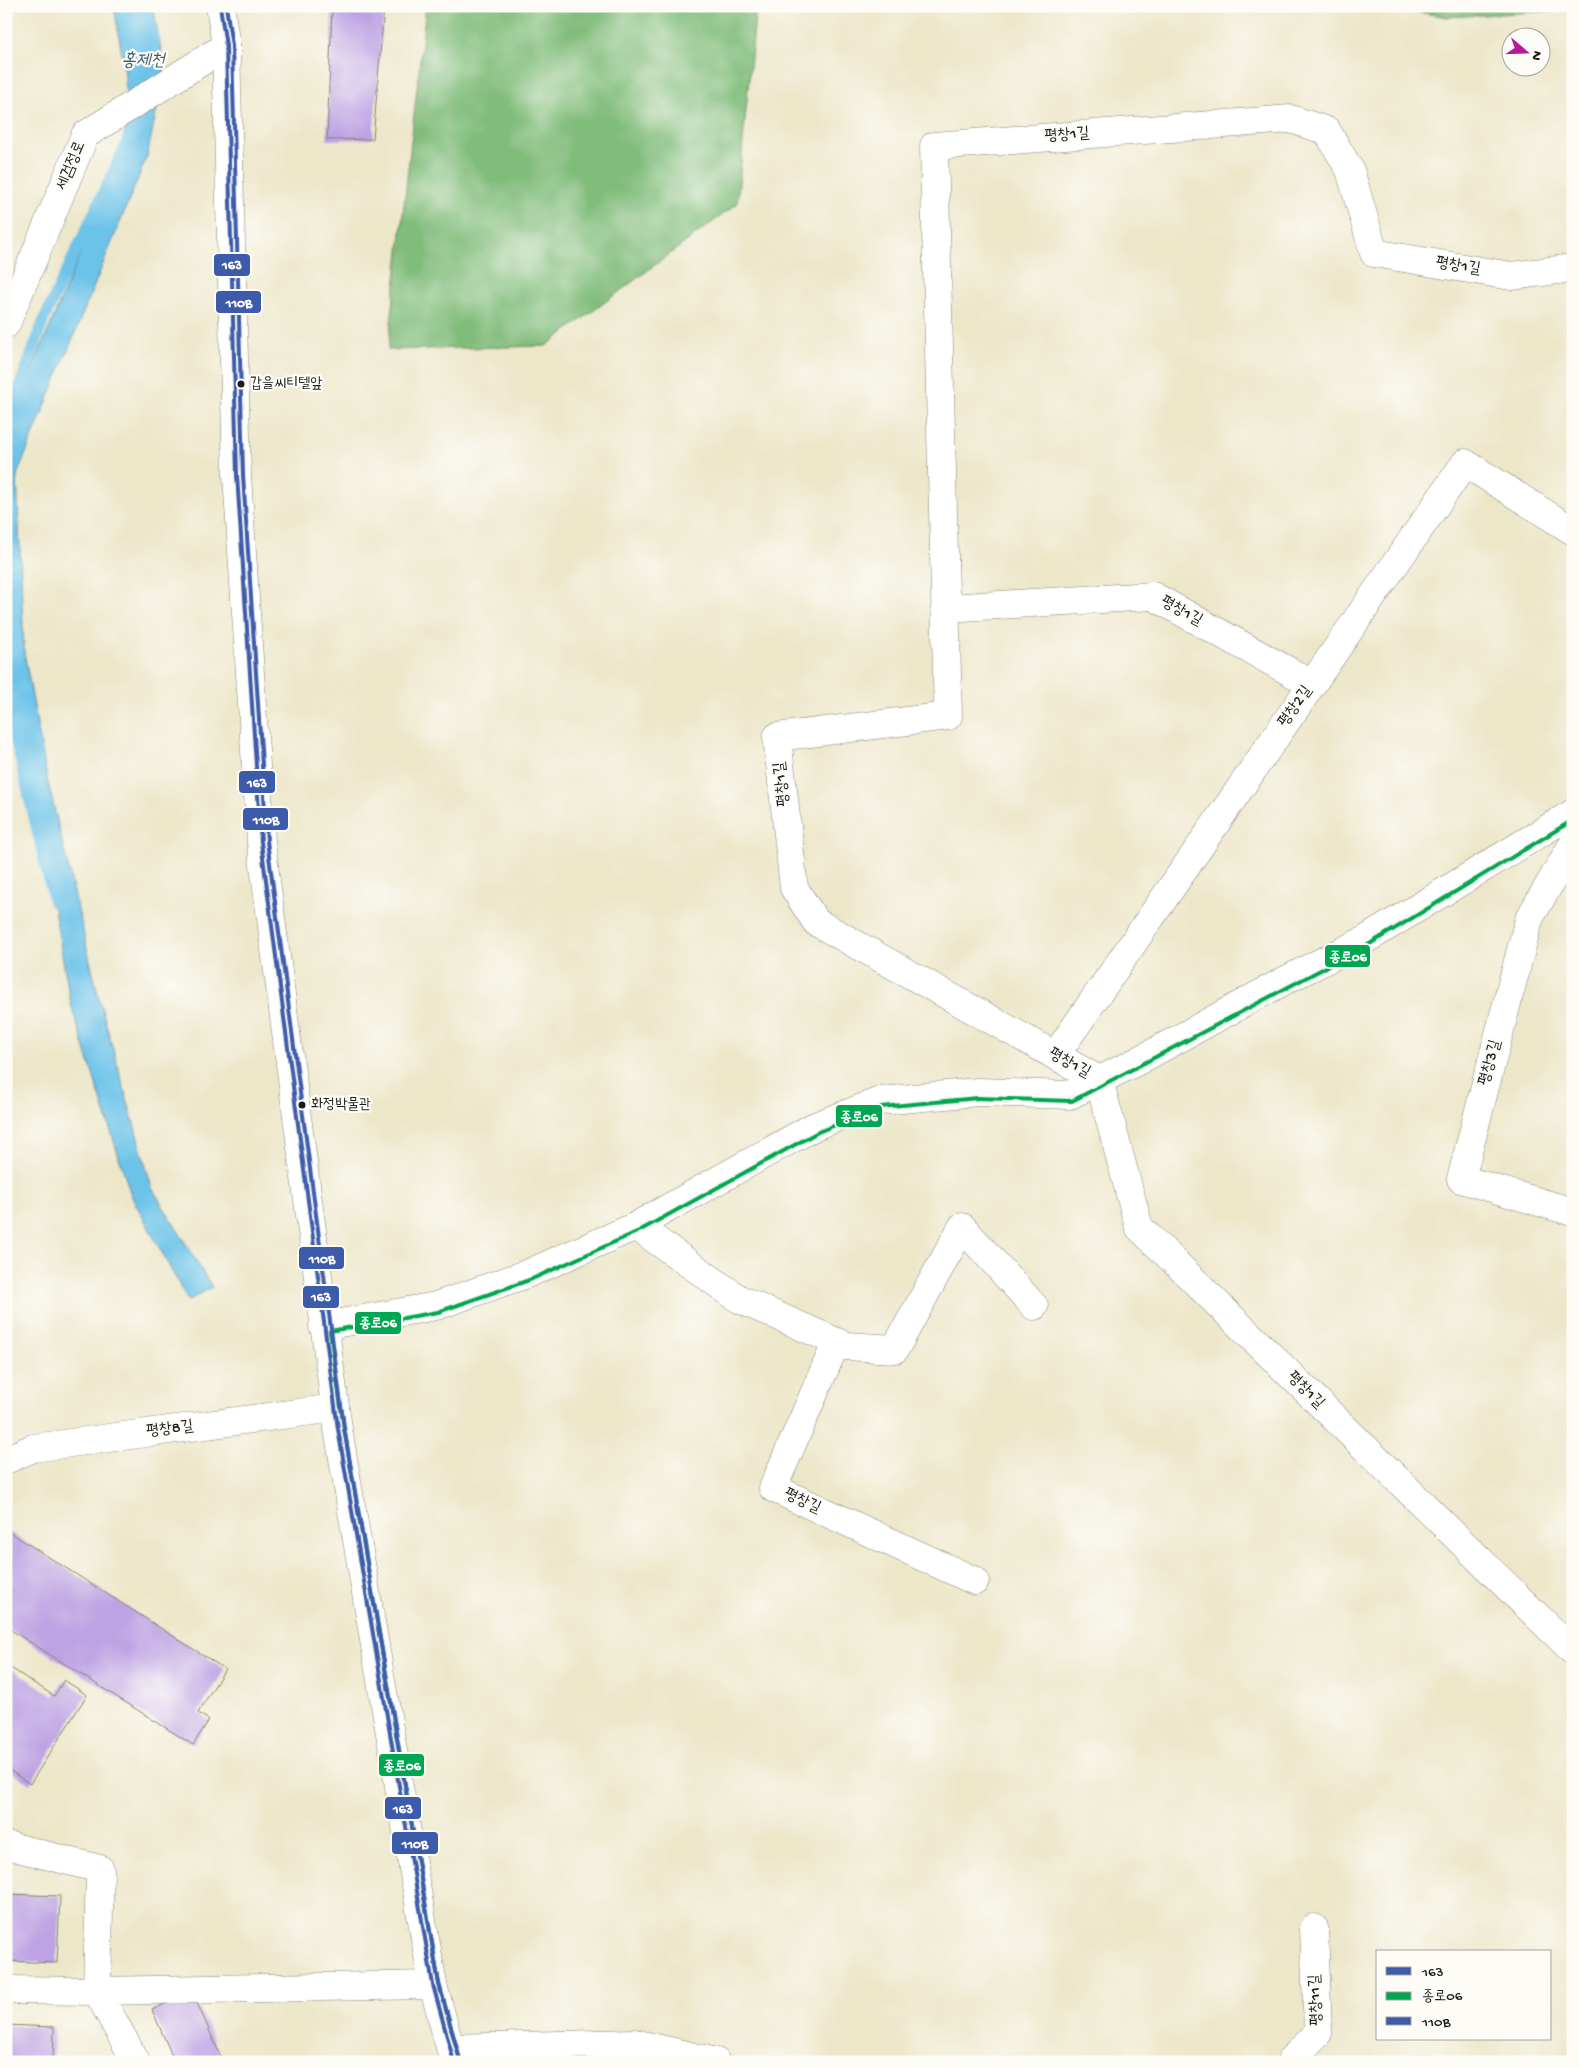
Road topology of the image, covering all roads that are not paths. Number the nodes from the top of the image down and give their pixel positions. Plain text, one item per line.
1 (223, 20) edge
2 (1573, 268) edge
3 (6, 324) edge
4 (1573, 531) edge
5 (945, 608) junction
6 (1312, 684) junction
7 (1573, 813) edge
8 (1573, 844) edge
9 (1055, 1056) junction
10 (1099, 1080) junction
11 (1573, 1212) edge
12 (636, 1226) junction
13 (1034, 1306) dead end
14 (323, 1326) junction
15 (836, 1342) junction
16 (335, 1408) junction
17 (6, 1460) edge
18 (975, 1582) dead end
19 (1573, 1651) edge
20 (6, 1845) edge
21 (1314, 1928) dead end
22 (433, 1985) junction
23 (6, 1990) edge
24 (97, 1991) junction
25 (635, 2052) edge
26 (453, 2055) edge
27 (136, 2062) edge
28 (716, 2062) edge
29 (1292, 2062) edge

1 - 3 street, 세검정로
1 - 14 street
2 - 5 street, 평창1길
4 - 6 street, 평창2길
5 - 6 street, 평창1길
5 - 9 street, 평창1길
6 - 9 street, 평창2길
7 - 10 street
8 - 11 street, 평창3길
9 - 10 street, 평창1길
10 - 12 street
10 - 19 street, 평창1길
12 - 14 street
12 - 15 street
13 - 15 street
14 - 16 street
15 - 18 street, 평창길
16 - 17 street, 평창8길
16 - 22 street
20 - 24 street
21 - 29 street, 평창11길
22 - 24 street
22 - 26 street
23 - 24 street
24 - 27 street
25 - 26 street
25 - 28 street

